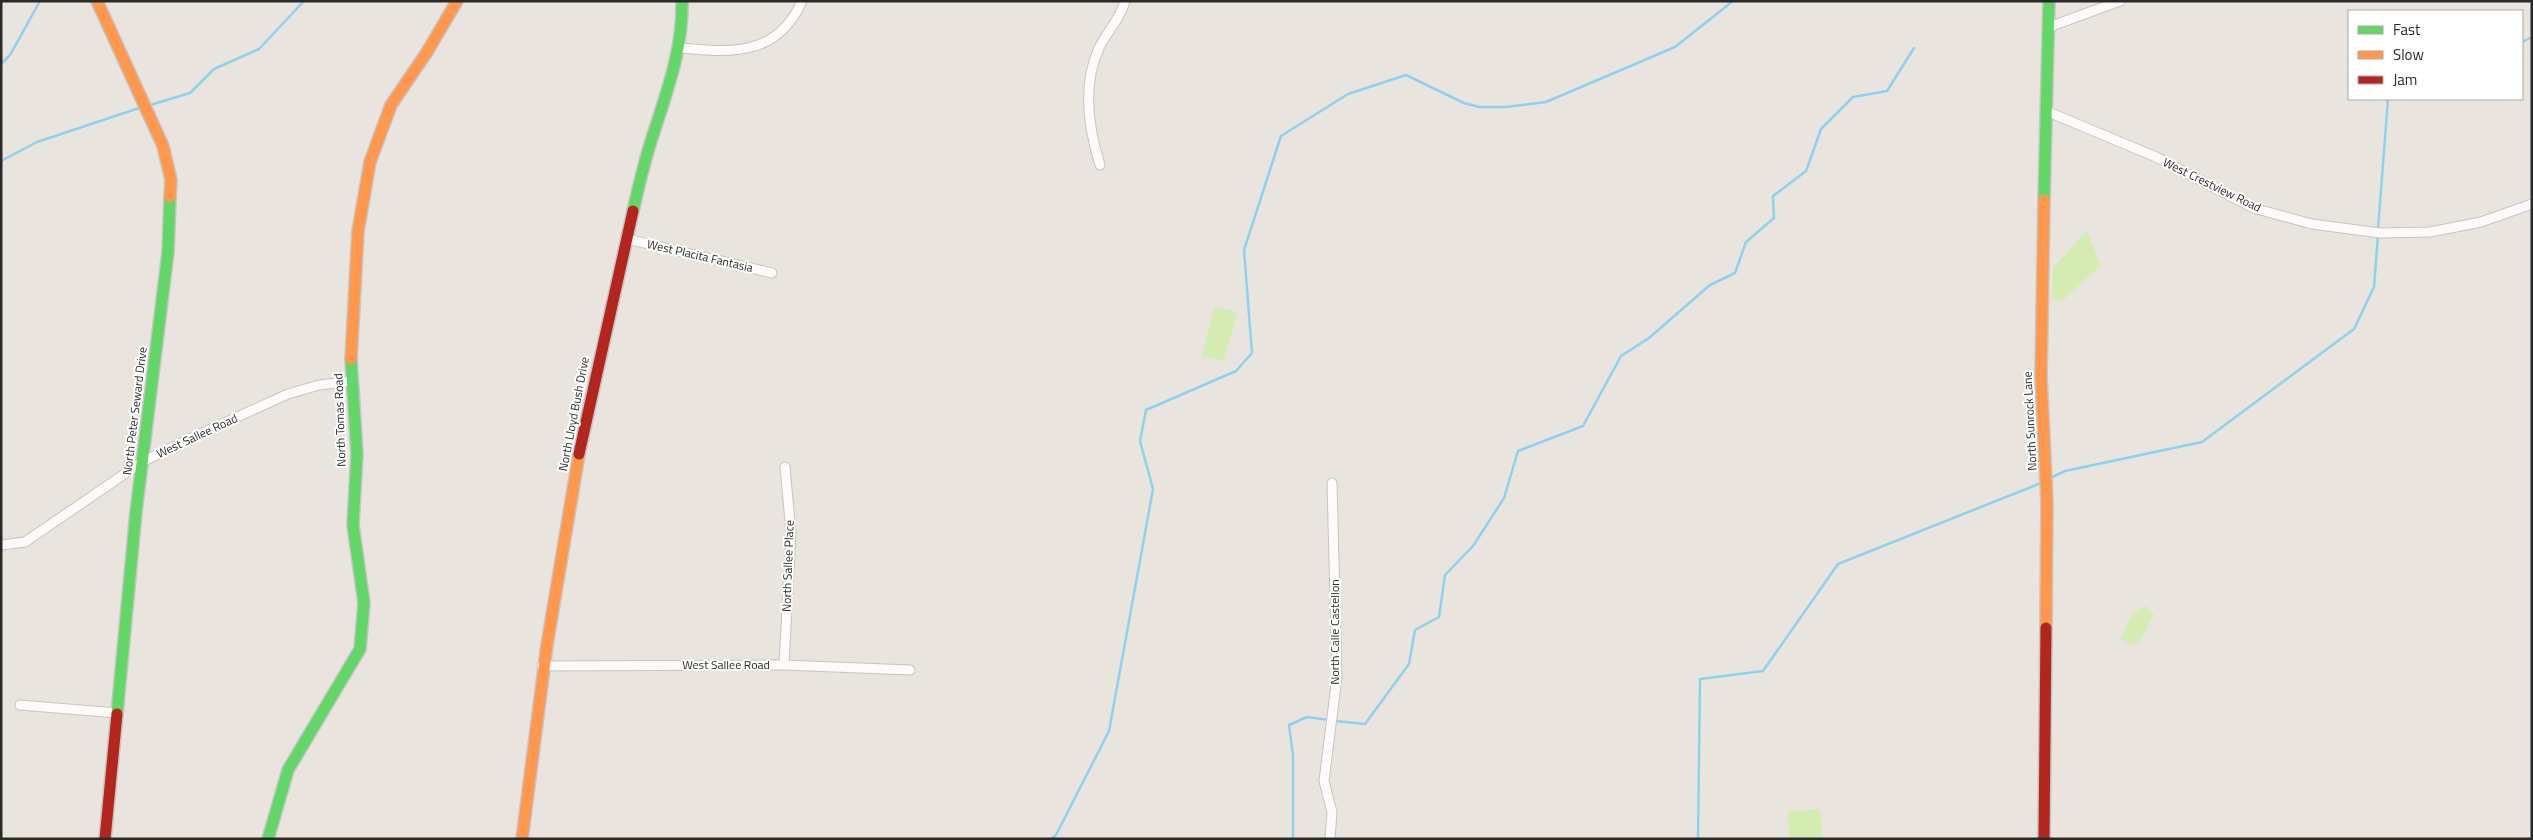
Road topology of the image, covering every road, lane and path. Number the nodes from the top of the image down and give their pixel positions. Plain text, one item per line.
1 (97, 1) edge
2 (457, 1) edge
3 (682, 1) edge
4 (802, 1) edge
5 (1125, 1) edge
6 (2049, 1) edge
7 (2120, 1) edge
8 (2049, 28) junction
9 (681, 48) junction
10 (2046, 111) junction
11 (1100, 165) dead end
12 (2532, 204) edge
13 (627, 239) junction
14 (772, 272) dead end
15 (353, 381) junction
16 (142, 462) junction
17 (785, 467) dead end
18 (1332, 483) dead end
19 (1, 545) edge
20 (784, 665) junction
21 (542, 666) junction
22 (910, 670) dead end
23 (20, 705) dead end
24 (117, 713) junction
25 (105, 839) edge
26 (268, 839) edge
27 (522, 839) edge
28 (1330, 839) edge
29 (2044, 839) edge

1 - 16 street, North Peter Seward Drive
2 - 15 street, North Tomas Road
3 - 9 street, North Lloyd Bush Drive
4 - 9 street
5 - 11 street
6 - 8 street, North Sunrock Lane
7 - 8 street
8 - 10 street, North Sunrock Lane
9 - 13 street, North Lloyd Bush Drive
10 - 12 street, West Crestview Road
10 - 29 street, North Sunrock Lane
13 - 14 street, West Placita Fantasia
13 - 21 street, North Lloyd Bush Drive
15 - 16 street, West Sallee Road
15 - 26 street, North Tomas Road
16 - 19 street, West Sallee Road
16 - 24 street, North Peter Seward Drive
17 - 20 street, North Sallee Place
18 - 28 street, North Calle Castellon
20 - 21 street, West Sallee Road
20 - 22 street, West Sallee Road
21 - 27 street, North Lloyd Bush Drive
23 - 24 street
24 - 25 street, North Peter Seward Drive

